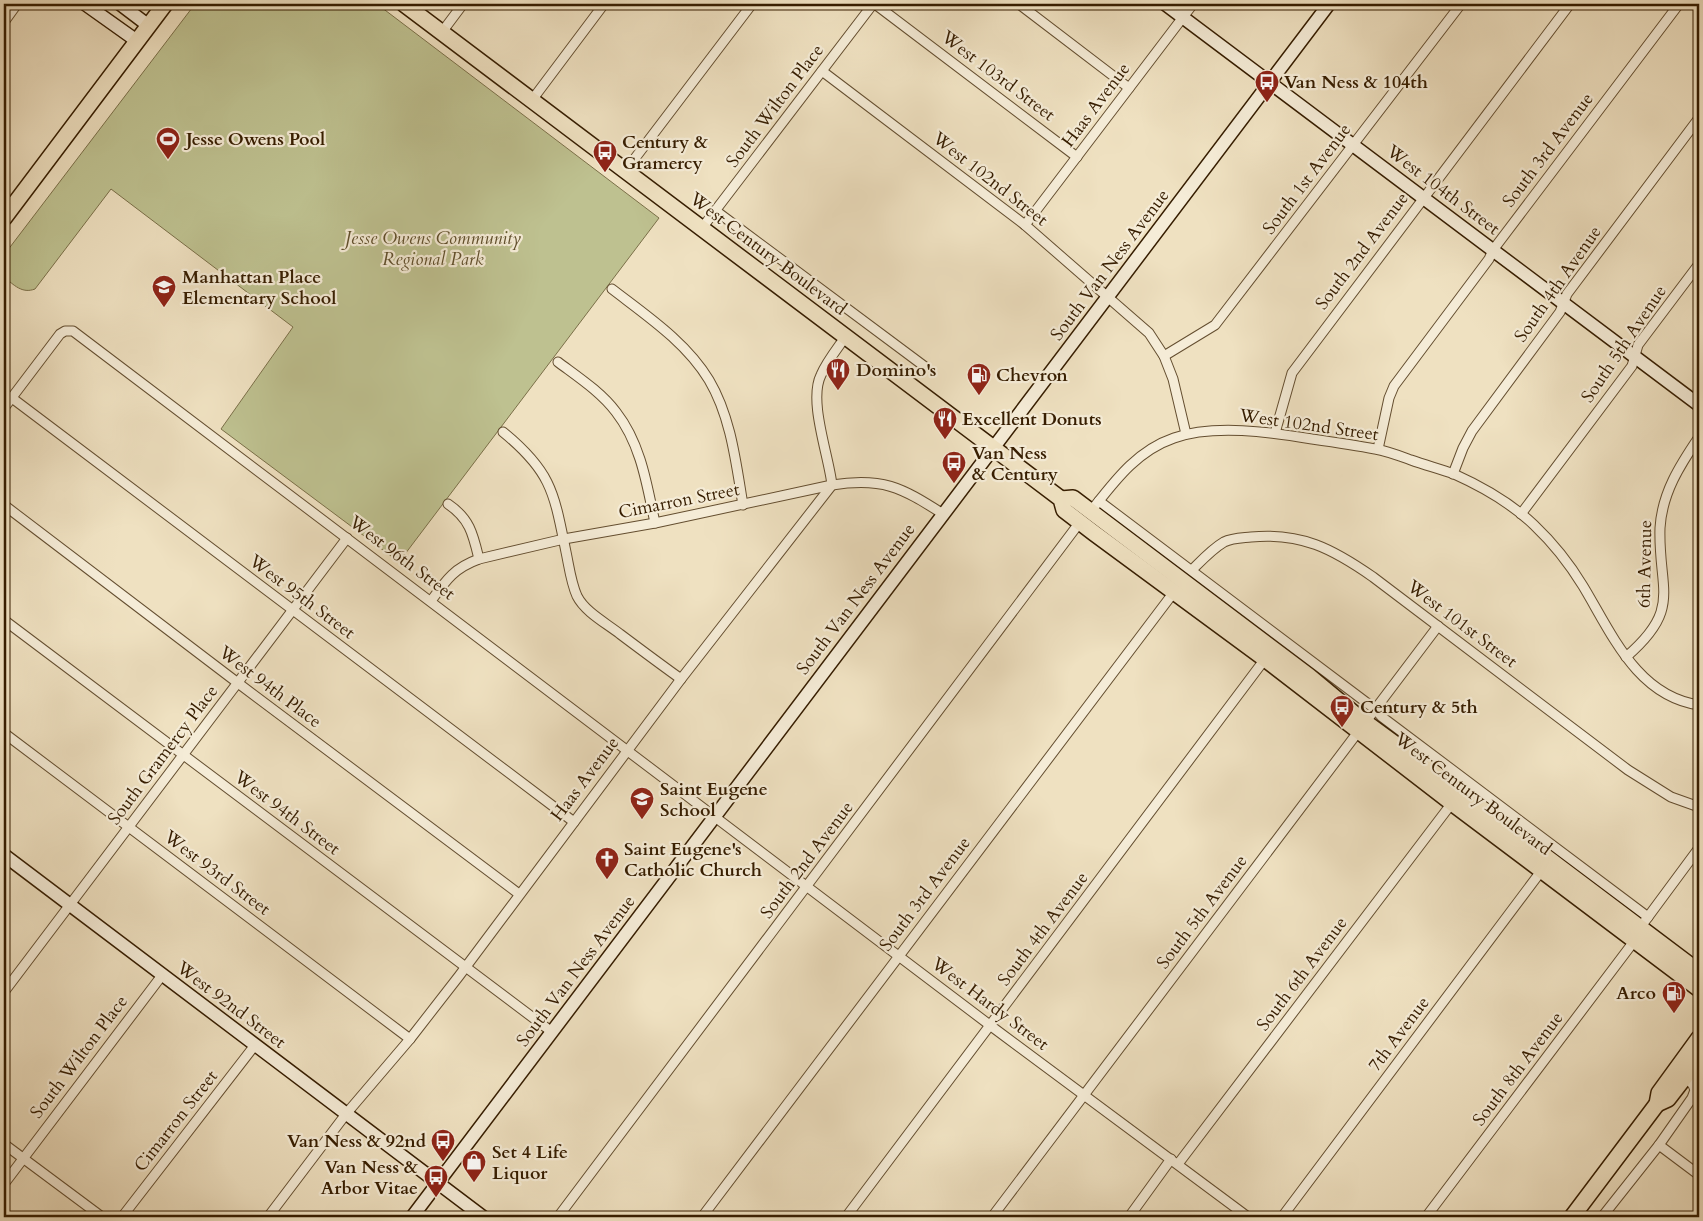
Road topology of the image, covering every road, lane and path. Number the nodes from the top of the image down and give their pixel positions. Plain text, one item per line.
1 (17, 4) edge
2 (85, 4) edge
3 (120, 4) edge
4 (165, 4) edge
5 (404, 4) edge
6 (463, 4) edge
7 (604, 4) edge
8 (752, 4) edge
9 (874, 4) edge
10 (1019, 4) edge
11 (1165, 4) edge
12 (1193, 4) edge
13 (1329, 4) edge
14 (1461, 4) edge
15 (1570, 4) edge
16 (1679, 4) edge
17 (1183, 17) junction
18 (4, 22) edge
19 (148, 26) junction
20 (442, 32) junction
21 (137, 41) junction
22 (822, 71) junction
23 (1270, 82) junction
24 (1129, 88) junction
25 (532, 100) junction
26 (1699, 118) edge
27 (1354, 145) junction
28 (1077, 157) junction
29 (626, 170) junction
30 (1423, 197) junction
31 (716, 211) junction
32 (5, 214) edge
33 (1025, 226) junction
34 (702, 228) junction
35 (1493, 250) junction
36 (1699, 264) edge
37 (612, 289) dead end
38 (1107, 297) junction
39 (1564, 303) junction
40 (846, 336) junction
41 (1164, 356) junction
42 (1636, 357) junction
43 (558, 362) dead end
44 (924, 366) dead end
45 (12, 398) junction
46 (1699, 405) edge
47 (4, 408) edge
48 (503, 432) dead end
49 (1275, 433) junction
50 (1186, 434) junction
51 (1699, 437) edge
52 (993, 448) junction
53 (1378, 449) junction
54 (1453, 474) junction
55 (832, 485) junction
56 (448, 504) dead end
57 (4, 505) edge
58 (743, 505) junction
59 (1090, 511) junction
60 (943, 514) junction
61 (1521, 514) junction
62 (655, 523) junction
63 (347, 538) junction
64 (564, 539) junction
65 (479, 559) junction
66 (1192, 570) junction
67 (1174, 592) junction
68 (431, 600) junction
69 (292, 610) junction
70 (4, 620) edge
71 (1438, 626) junction
72 (1626, 657) junction
73 (1266, 660) junction
74 (681, 679) junction
75 (238, 683) junction
76 (1699, 705) edge
77 (1376, 709) junction
78 (1362, 727) junction
79 (4, 733) edge
80 (627, 750) junction
81 (183, 756) junction
82 (1452, 803) junction
83 (1699, 807) edge
84 (714, 816) junction
85 (574, 822) junction
86 (129, 827) junction
87 (1699, 848) edge
88 (4, 855) edge
89 (1542, 870) junction
90 (807, 886) junction
91 (519, 894) junction
92 (70, 905) junction
93 (1641, 928) junction
94 (899, 956) junction
95 (466, 967) junction
96 (1699, 972) edge
97 (162, 974) junction
98 (1699, 989) edge
99 (4, 992) edge
100 (991, 1026) junction
101 (552, 1032) junction
102 (1699, 1038) edge
103 (410, 1039) junction
104 (255, 1045) junction
105 (1699, 1059) edge
106 (1686, 1077) junction
107 (1084, 1094) junction
108 (1657, 1104) junction
109 (346, 1114) junction
110 (4, 1144) edge
111 (1658, 1145) junction
112 (23, 1158) junction
113 (1174, 1162) junction
114 (1699, 1175) edge
115 (438, 1183) junction
116 (4, 1184) edge
117 (102, 1217) edge
118 (122, 1217) edge
119 (268, 1217) edge
120 (412, 1217) edge
121 (483, 1217) edge
122 (558, 1217) edge
123 (702, 1217) edge
124 (846, 1217) edge
125 (992, 1217) edge
126 (1129, 1217) edge
127 (1248, 1217) edge
128 (1282, 1217) edge
129 (1426, 1217) edge
130 (1572, 1217) edge
131 (1602, 1217) edge

1 - 18 street
2 - 21 street
3 - 19 street
4 - 19 main road
5 - 20 main road, West Century Boulevard
6 - 20 street
7 - 25 street
8 - 29 street
9 - 22 street, South Wilton Place
9 - 28 street, West 103rd Street
10 - 24 street
11 - 17 street, West 104th Street
12 - 17 street, Haas Avenue
13 - 23 street, South Van Ness Avenue
14 - 27 street, South 1st Avenue
15 - 30 street, South 2nd Avenue
16 - 35 street, South 3rd Avenue
17 - 23 street, West 104th Street
17 - 24 street, Haas Avenue
19 - 21 main road
20 - 25 main road, West Century Boulevard
21 - 32 main road
22 - 31 street, South Wilton Place
22 - 33 street, West 102nd Street
23 - 27 street, West 104th Street
23 - 38 street, South Van Ness Avenue
24 - 28 street, Haas Avenue
25 - 29 main road, West Century Boulevard
26 - 39 street, South 4th Avenue
27 - 30 street, West 104th Street
27 - 41 street, South 1st Avenue
28 - 33 street, Haas Avenue
29 - 34 main road, West Century Boulevard
30 - 35 street, West 104th Street
30 - 49 street, South 2nd Avenue
31 - 34 street, South Wilton Place
31 - 44 street, West Century Boulevard
33 - 38 street, West 102nd Street
34 - 40 main road, West Century Boulevard
35 - 39 street, West 104th Street
35 - 53 street, South 3rd Avenue
36 - 42 street, South 5th Avenue
37 - 58 street
38 - 41 street, West 102nd Street
38 - 52 street, South Van Ness Avenue
39 - 42 street, West 104th Street
39 - 54 street, South 4th Avenue
40 - 52 main road, West Century Boulevard
40 - 55 street
41 - 50 street, West 102nd Street
42 - 46 street, West 104th Street
42 - 61 street, South 5th Avenue
43 - 62 street
45 - 47 street
45 - 63 street, West 96th Street
45 - 69 street, West 95th Street
48 - 64 street
49 - 50 street, West 102nd Street
49 - 53 street, West 102nd Street
50 - 59 street, South 2nd Avenue
51 - 72 street, 6th Avenue
52 - 59 main road, West Century Boulevard
52 - 60 street, South Van Ness Avenue
53 - 54 street, West 102nd Street
54 - 61 street, West 102nd Street
55 - 58 street, Cimarron Street
55 - 60 street, Cimarron Street
55 - 74 street, Haas Avenue
56 - 65 street
57 - 75 street, West 94th Place
58 - 62 street, Cimarron Street
59 - 66 street, West Century Boulevard
59 - 67 main road, West Century Boulevard
59 - 78 main road, West Century Boulevard
59 - 90 street, South 2nd Avenue
60 - 84 street, South Van Ness Avenue
61 - 72 street, West 102nd Street
62 - 64 street, Cimarron Street
63 - 68 street, West 96th Street
63 - 69 street, South Gramercy Place
64 - 65 street, Cimarron Street
64 - 74 street
65 - 68 street, Cimarron Street
66 - 71 street, West 101st Street
66 - 77 street, West Century Boulevard
67 - 73 main road, West Century Boulevard
67 - 94 street, South 3rd Avenue
68 - 80 street, West 96th Street
69 - 75 street, South Gramercy Place
69 - 85 street, West 95th Street
70 - 81 street, West 94th Street
71 - 77 street, South 5th Avenue
71 - 83 street, West 101st Street
72 - 76 street, West 102nd Street
73 - 78 main road, West Century Boulevard
73 - 100 street, South 4th Avenue
74 - 80 street, Haas Avenue
75 - 81 street, South Gramercy Place
75 - 91 street, West 94th Place
77 - 78 street, South 5th Avenue
77 - 93 street, West Century Boulevard
78 - 82 main road, West Century Boulevard
78 - 93 main road, West Century Boulevard
78 - 107 street, South 5th Avenue
79 - 86 street, West 93rd Street
80 - 84 street, West 96th Street
80 - 85 street, Haas Avenue
81 - 86 street, South Gramercy Place
81 - 95 street, West 94th Street
82 - 89 main road, West Century Boulevard
82 - 113 street, South 6th Avenue
84 - 90 street, West Hardy Street
84 - 101 street, South Van Ness Avenue
85 - 91 street, Haas Avenue
86 - 92 street, South Gramercy Place
86 - 103 street, West 93rd Street
87 - 93 street, South 8th Avenue
88 - 92 street, West 92nd Street
89 - 93 main road, West Century Boulevard
89 - 128 street, 7th Avenue
90 - 94 street, West Hardy Street
90 - 122 street, South 2nd Avenue
91 - 95 street, Haas Avenue
92 - 97 street, West 92nd Street
92 - 99 street, South Gramercy Place
93 - 96 main road, West Century Boulevard
93 - 98 main road, West Century Boulevard
93 - 129 street, South 8th Avenue
94 - 100 street, West Hardy Street
94 - 123 street, South 3rd Avenue
95 - 101 street, West 94th Street
95 - 103 street, Haas Avenue
97 - 104 street, West 92nd Street
97 - 112 street, South Wilton Place
100 - 107 street, West Hardy Street
100 - 124 street, South 4th Avenue
101 - 115 street, South Van Ness Avenue
102 - 108 main road
103 - 109 street, Haas Avenue
104 - 109 street, West 92nd Street
104 - 118 street, Cimarron Street
105 - 106 main road
106 - 108 main road
106 - 111 street
107 - 113 street, West Hardy Street
107 - 125 street, South 5th Avenue
108 - 130 main road
109 - 115 street, West 92nd Street
109 - 119 street, Haas Avenue
110 - 112 street
111 - 114 street
111 - 131 street
112 - 116 street, South Wilton Place
112 - 117 street
113 - 126 street, South 6th Avenue
113 - 127 street, West Hardy Street
115 - 120 street, South Van Ness Avenue
115 - 121 street, West 92nd Street

